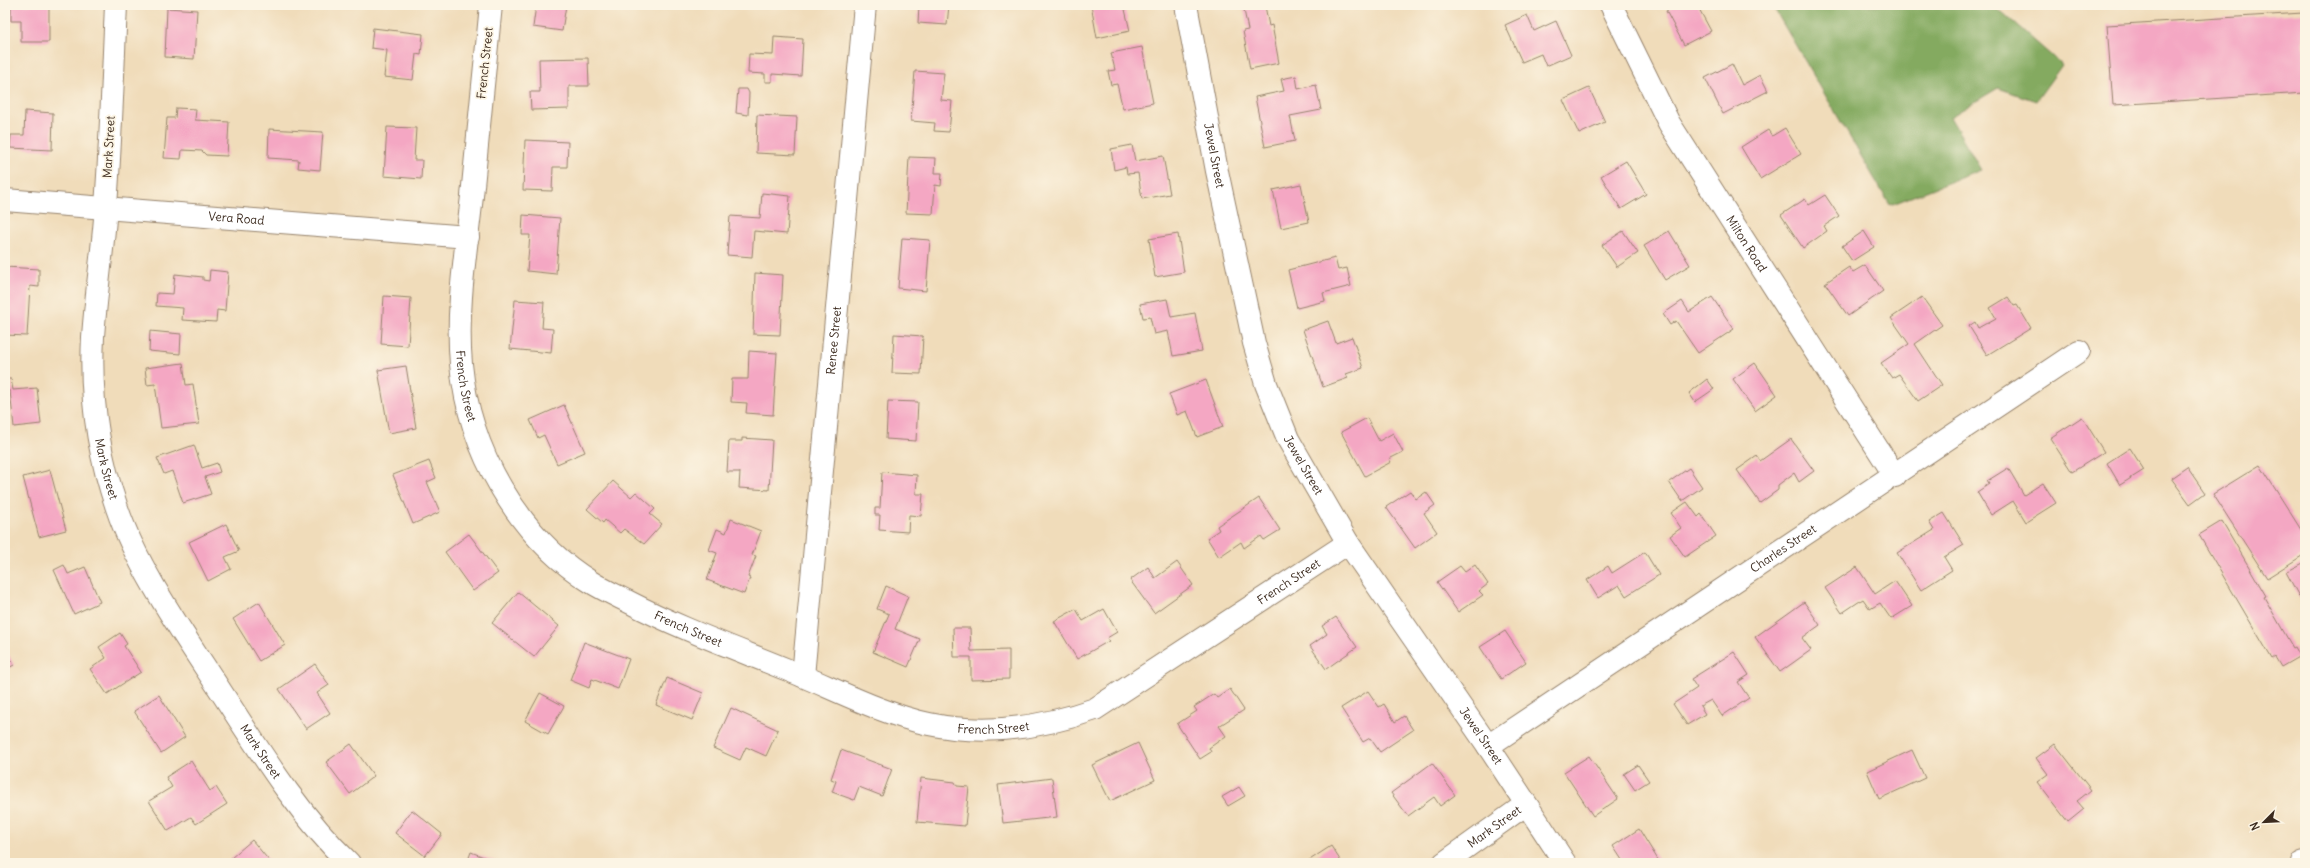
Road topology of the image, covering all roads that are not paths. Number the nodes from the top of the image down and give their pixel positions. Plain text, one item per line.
1 (116, 5) edge
2 (491, 5) edge
3 (865, 5) edge
4 (1186, 5) edge
5 (1611, 5) edge
6 (5, 200) edge
7 (106, 207) junction
8 (468, 237) junction
9 (2079, 352) dead end
10 (1895, 476) junction
11 (1348, 543) junction
12 (802, 676) junction
13 (1488, 746) junction
14 (1525, 805) junction
15 (2305, 862) edge
16 (349, 863) edge
17 (1444, 863) edge
18 (1565, 863) edge
19 (2302, 863) edge

1 - 7 street, Mark Street
2 - 8 street, French Street
3 - 12 street, Renee Street
4 - 11 street, Jewel Street
5 - 10 street, Milton Road
6 - 7 street, Vera Road
7 - 8 street, Vera Road
7 - 16 street, Mark Street
8 - 12 street, French Street
9 - 10 street, Charles Street
10 - 13 street, Charles Street
11 - 12 street, French Street
11 - 13 street, Jewel Street
13 - 14 street, Jewel Street
14 - 17 street, Mark Street
14 - 18 street, Jewel Street
15 - 19 street

